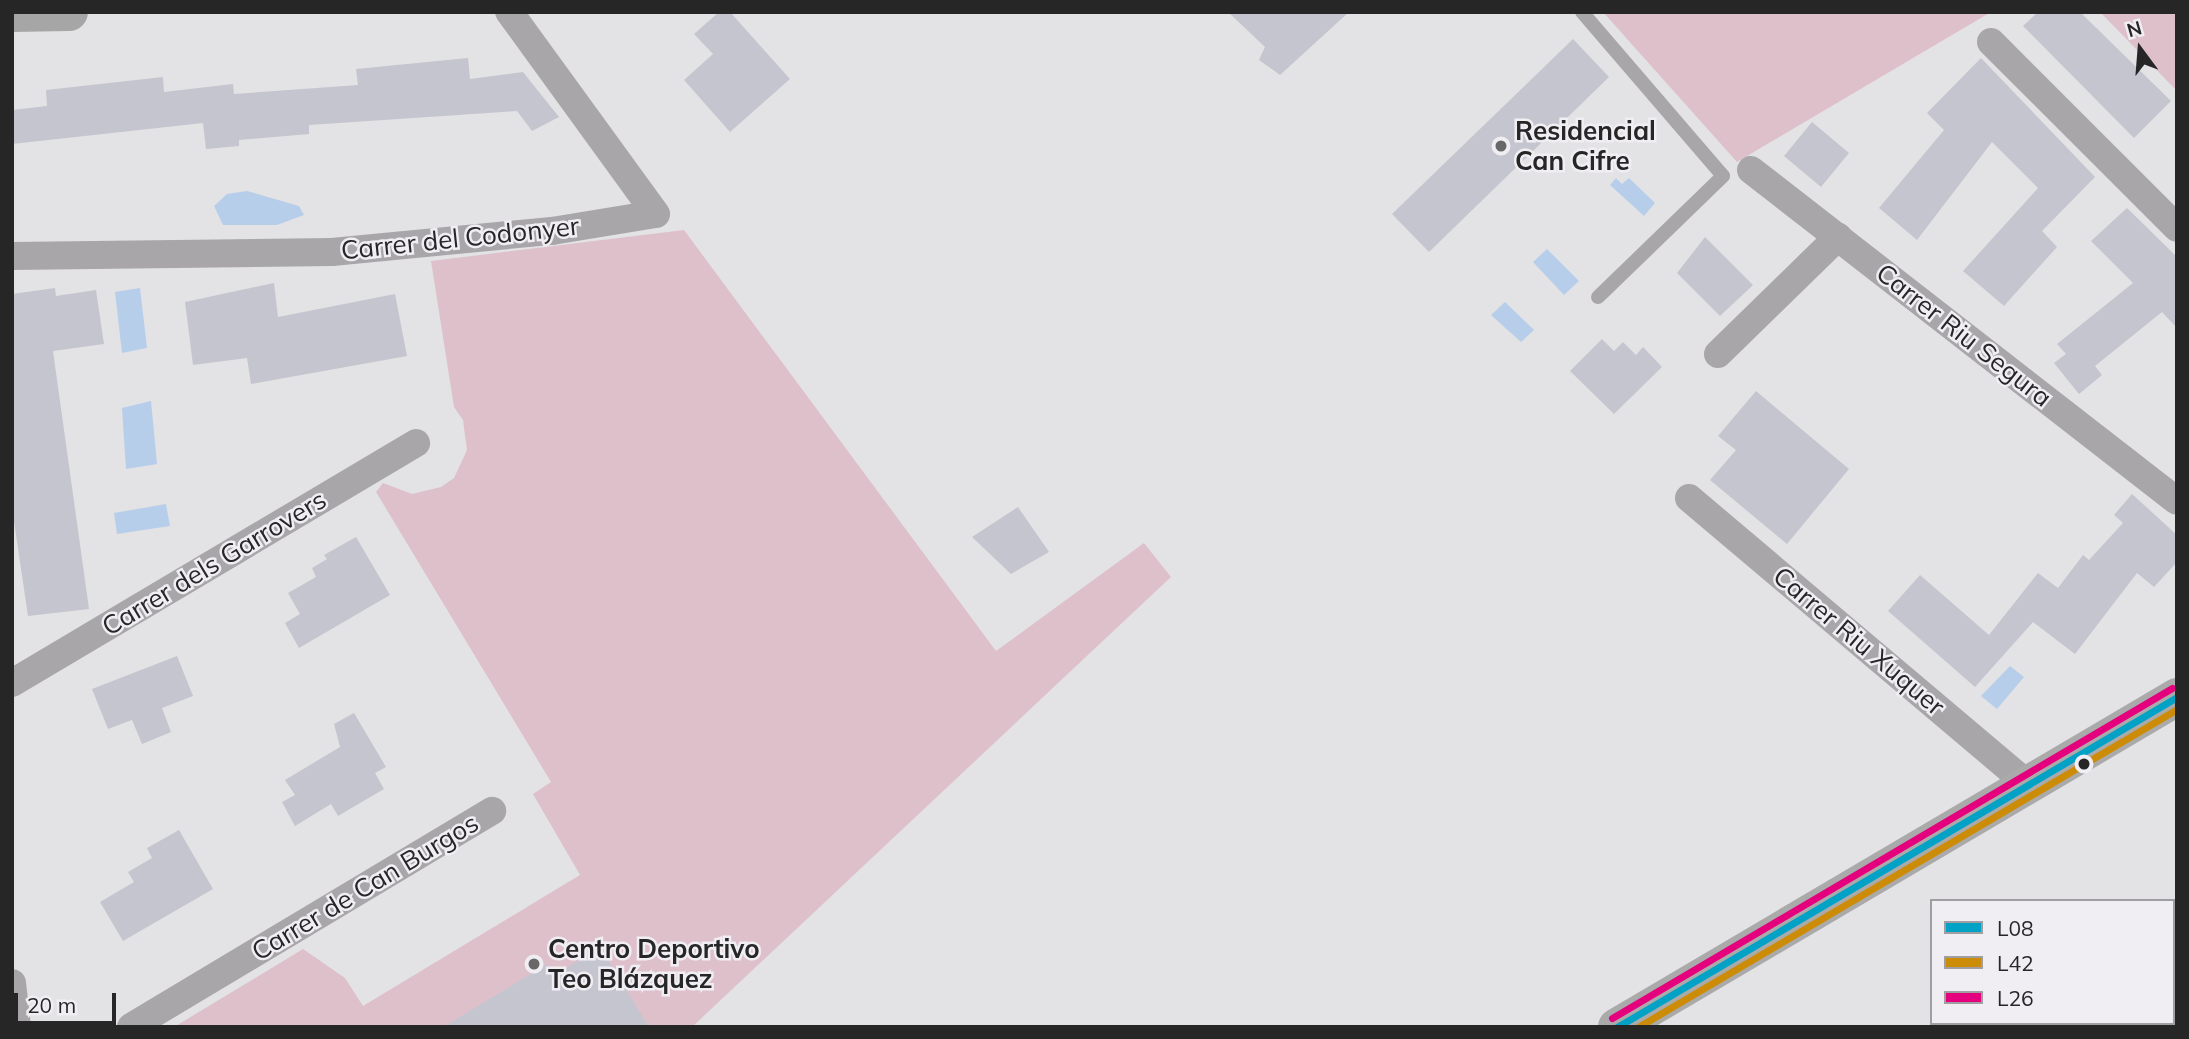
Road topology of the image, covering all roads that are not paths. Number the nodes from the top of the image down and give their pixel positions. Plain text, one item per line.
1 (69, 12) edge
2 (509, 12) edge
3 (1581, 12) edge
4 (12, 13) edge
5 (1991, 42) dead end
6 (1751, 170) dead end
7 (2177, 228) edge
8 (1838, 237) junction
9 (12, 256) edge
10 (1598, 297) dead end
11 (1718, 354) dead end
12 (416, 443) dead end
13 (1689, 498) dead end
14 (2177, 500) edge
15 (12, 683) edge
16 (2177, 697) edge
17 (2029, 785) junction
18 (492, 811) dead end
19 (12, 983) edge
20 (17, 1027) edge
21 (131, 1027) edge
22 (1617, 1027) edge

1 - 4 street
2 - 9 street, Carrer del Codonyer
3 - 10 lane
5 - 7 street
6 - 8 street, Carrer Riu Segura
8 - 11 street
8 - 14 street, Carrer Riu Segura
12 - 15 street, Carrer dels Garrovers
13 - 17 street, Carrer Riu Xuquer
16 - 17 main road
17 - 22 main road
18 - 21 street, Carrer de Can Burgos
19 - 20 street

